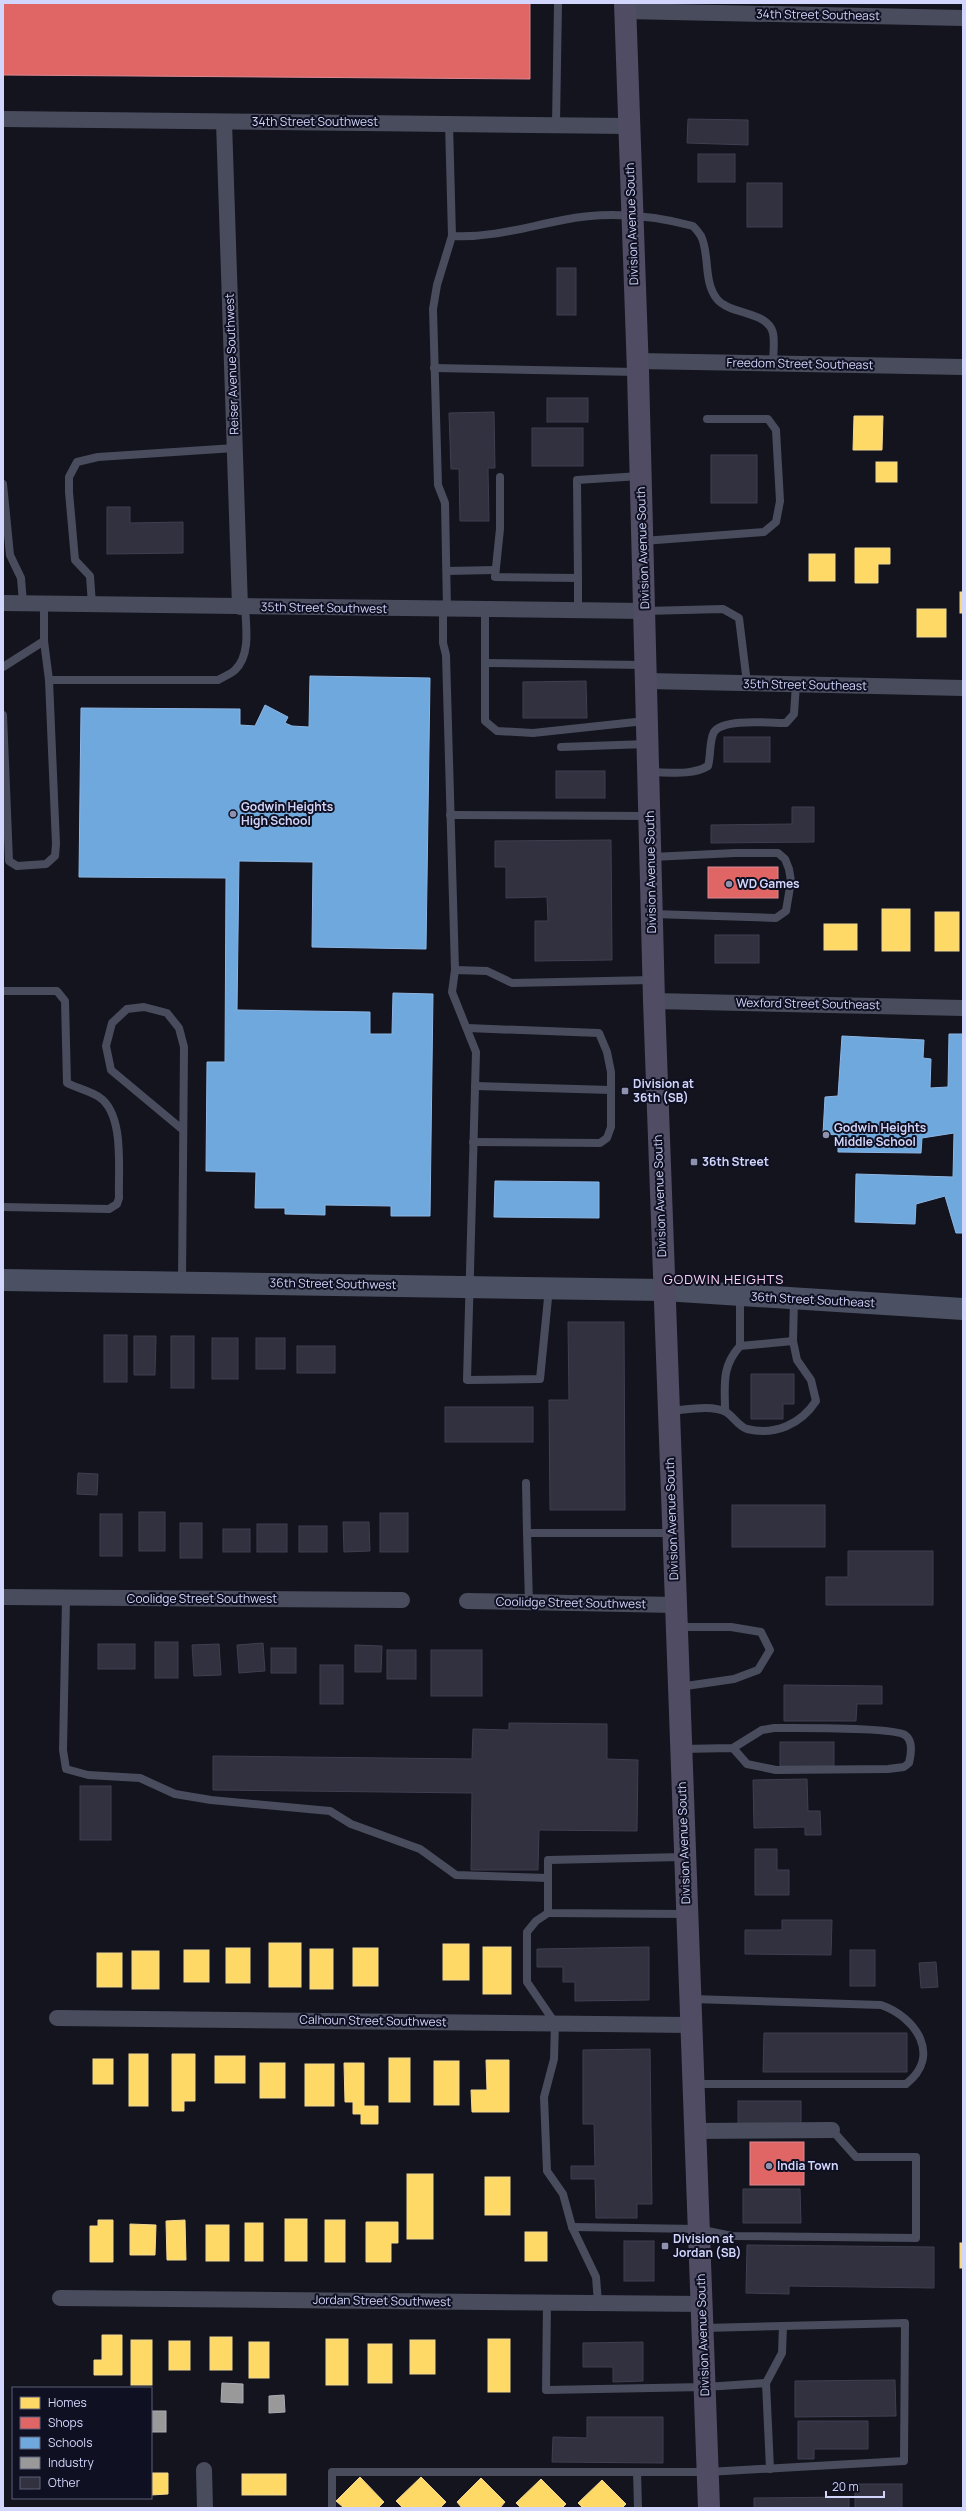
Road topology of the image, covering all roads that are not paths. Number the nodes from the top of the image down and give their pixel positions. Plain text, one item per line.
1 (558, 3) edge
2 (625, 7) edge
3 (701, 8) edge
4 (963, 18) edge
5 (3, 119) edge
6 (224, 122) junction
7 (448, 123) junction
8 (556, 124) junction
9 (628, 126) junction
10 (631, 214) junction
11 (452, 236) junction
12 (773, 364) junction
13 (638, 366) junction
14 (963, 367) edge
15 (434, 368) junction
16 (707, 419) dead end
17 (235, 448) junction
18 (641, 476) junction
19 (500, 477) dead end
20 (3, 484) edge
21 (642, 541) junction
22 (495, 570) junction
23 (447, 571) junction
24 (578, 578) junction
25 (3, 603) edge
26 (23, 603) junction
27 (44, 603) junction
28 (92, 604) junction
29 (243, 607) junction
30 (445, 609) junction
31 (485, 609) junction
32 (578, 610) junction
33 (644, 611) junction
34 (44, 642) junction
35 (485, 663) junction
36 (3, 667) edge
37 (646, 673) junction
38 (49, 680) junction
39 (747, 683) junction
40 (796, 684) junction
41 (963, 688) edge
42 (3, 715) edge
43 (648, 721) junction
44 (648, 744) junction
45 (561, 747) dead end
46 (648, 772) junction
47 (450, 815) junction
48 (649, 816) junction
49 (650, 857) junction
50 (652, 914) junction
51 (455, 970) junction
52 (653, 990) junction
53 (3, 991) edge
54 (963, 1008) edge
55 (467, 1028) junction
56 (475, 1086) junction
57 (611, 1090) junction
58 (183, 1130) junction
59 (473, 1142) junction
60 (3, 1207) edge
61 (3, 1280) edge
62 (182, 1282) junction
63 (469, 1286) junction
64 (549, 1288) junction
65 (664, 1290) junction
66 (740, 1295) junction
67 (794, 1298) junction
68 (963, 1309) edge
69 (793, 1342) junction
70 (740, 1346) junction
71 (668, 1411) junction
72 (725, 1412) junction
73 (526, 1483) dead end
74 (528, 1533) junction
75 (673, 1533) junction
76 (3, 1597) edge
77 (66, 1598) junction
78 (402, 1600) dead end
79 (467, 1602) dead end
80 (529, 1603) junction
81 (675, 1605) junction
82 (676, 1627) junction
83 (678, 1687) junction
84 (733, 1748) junction
85 (680, 1749) junction
86 (684, 1857) junction
87 (548, 1878) junction
88 (548, 1913) junction
89 (686, 1914) junction
90 (689, 1999) junction
91 (57, 2018) dead end
92 (554, 2023) junction
93 (690, 2025) junction
94 (692, 2084) junction
95 (832, 2130) joint
96 (694, 2132) junction
97 (572, 2227) junction
98 (698, 2229) junction
99 (60, 2298) dead end
100 (547, 2303) junction
101 (598, 2303) junction
102 (703, 2304) junction
103 (783, 2326) junction
104 (704, 2328) junction
105 (766, 2383) junction
106 (705, 2387) junction
107 (770, 2469) junction
108 (204, 2470) dead end
109 (637, 2472) junction
110 (708, 2472) junction
111 (205, 2508) edge
112 (332, 2508) edge
113 (638, 2508) edge
114 (709, 2508) edge

1 - 8 lane
2 - 3 street, 34th Street Southeast
2 - 9 main road, Division Avenue South
3 - 4 street, 34th Street Southeast
5 - 6 street, 34th Street Southwest
6 - 7 street, 34th Street Southwest
6 - 17 street, Reiser Avenue Southwest
7 - 8 street, 34th Street Southwest
7 - 11 lane
8 - 9 street, 34th Street Southwest
9 - 10 main road, Division Avenue South
10 - 11 lane
10 - 12 lane
10 - 13 main road, Division Avenue South
11 - 15 lane
12 - 13 street, Freedom Street Southeast
12 - 14 street, Freedom Street Southeast
13 - 15 lane
13 - 18 main road, Division Avenue South
15 - 23 lane
16 - 21 lane
17 - 28 lane
17 - 29 street, Reiser Avenue Southwest
18 - 21 main road, Division Avenue South
18 - 24 lane
19 - 22 lane
20 - 26 lane
21 - 33 main road, Division Avenue South
22 - 23 lane
22 - 24 lane
23 - 30 lane
24 - 32 lane
25 - 26 street, 35th Street Southwest
26 - 27 street, 35th Street Southwest
27 - 28 street, 35th Street Southwest
27 - 34 lane
28 - 29 street, 35th Street Southwest
29 - 30 street, 35th Street Southwest
29 - 38 lane
30 - 31 street, 35th Street Southwest
30 - 47 lane
31 - 32 street, 35th Street Southwest
31 - 35 lane
32 - 33 street, 35th Street Southwest
33 - 37 main road, Division Avenue South
33 - 39 lane
34 - 36 lane
34 - 38 lane
35 - 37 lane
35 - 43 lane
37 - 39 street, 35th Street Southeast
37 - 43 main road, Division Avenue South
38 - 42 lane
39 - 40 street, 35th Street Southeast
40 - 41 street, 35th Street Southeast
40 - 46 lane
43 - 44 main road, Division Avenue South
44 - 45 lane
44 - 46 main road, Division Avenue South
46 - 48 main road, Division Avenue South
47 - 48 lane
47 - 51 lane
48 - 49 main road, Division Avenue South
49 - 50 main road, Division Avenue South
49 - 50 lane
50 - 52 main road, Division Avenue South
51 - 52 lane
51 - 55 lane
52 - 54 street, Wexford Street Southeast
52 - 65 main road, Division Avenue South
53 - 60 lane
55 - 56 lane
55 - 57 lane
56 - 57 lane
56 - 59 lane
57 - 59 lane
58 - 58 lane
58 - 62 lane
59 - 63 lane
61 - 62 street, 36th Street Southwest
62 - 63 street, 36th Street Southwest
63 - 64 street, 36th Street Southwest
63 - 64 lane
64 - 65 street, 36th Street Southwest
65 - 66 street, 36th Street Southeast
65 - 71 main road, Division Avenue South
66 - 67 street, 36th Street Southeast
66 - 70 lane
67 - 68 street, 36th Street Southeast
67 - 69 lane
69 - 70 lane
69 - 72 lane
70 - 72 lane
71 - 72 lane
71 - 75 main road, Division Avenue South
73 - 74 lane
74 - 75 lane
74 - 80 lane
75 - 81 main road, Division Avenue South
76 - 77 street, Coolidge Street Southwest
77 - 78 street, Coolidge Street Southwest
77 - 87 lane
79 - 80 street, Coolidge Street Southwest
80 - 81 street, Coolidge Street Southwest
81 - 82 main road, Division Avenue South
82 - 83 main road, Division Avenue South
82 - 83 lane
83 - 85 main road, Division Avenue South
84 - 84 lane
84 - 85 lane
85 - 86 main road, Division Avenue South
86 - 87 lane
86 - 89 main road, Division Avenue South
87 - 88 lane
88 - 89 lane
88 - 92 lane
89 - 90 main road, Division Avenue South
90 - 93 main road, Division Avenue South
90 - 94 lane
91 - 92 street, Calhoun Street Southwest
92 - 93 street, Calhoun Street Southwest
92 - 97 lane
93 - 94 main road, Division Avenue South
94 - 96 main road, Division Avenue South
95 - 96 street
95 - 98 lane
96 - 98 main road, Division Avenue South
97 - 98 lane
97 - 101 lane
98 - 102 main road, Division Avenue South
99 - 100 street, Jordan Street Southwest
100 - 101 street, Jordan Street Southwest
100 - 106 lane
101 - 102 street, Jordan Street Southwest
102 - 104 main road, Division Avenue South
103 - 104 lane
103 - 105 lane
103 - 107 lane
104 - 106 main road, Division Avenue South
105 - 106 lane
105 - 107 lane
106 - 110 main road, Division Avenue South
107 - 110 lane
108 - 111 street
109 - 110 lane
109 - 112 lane
109 - 113 lane
110 - 114 main road, Division Avenue South

